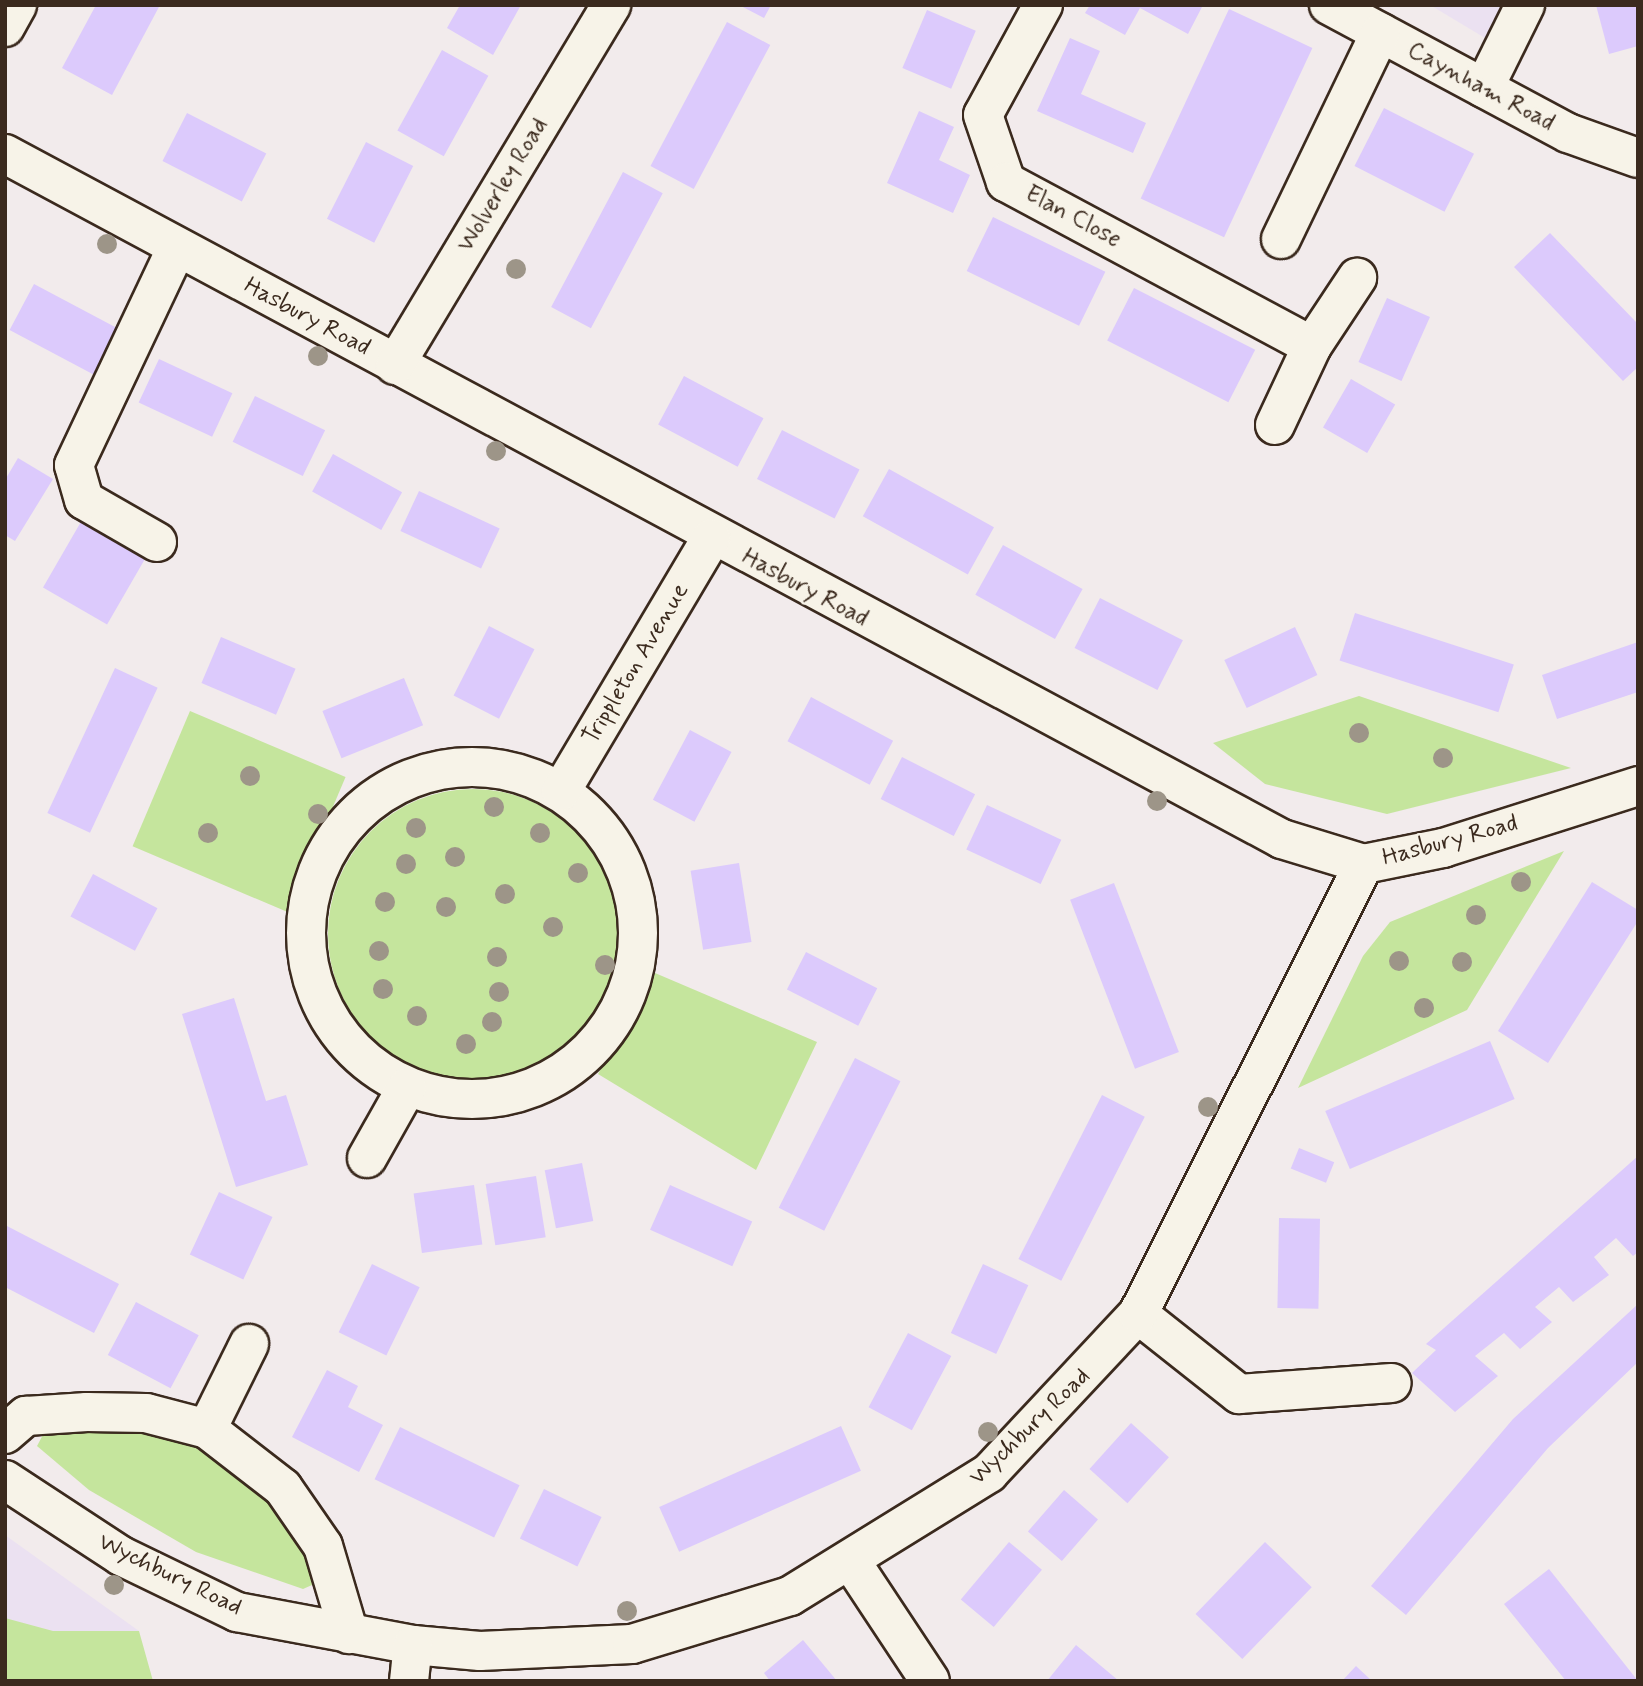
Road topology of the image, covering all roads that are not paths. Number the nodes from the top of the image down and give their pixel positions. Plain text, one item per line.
1 (17, 5) edge
2 (611, 5) edge
3 (1043, 5) edge
4 (1328, 5) edge
5 (1525, 5) edge
6 (5, 27) edge
7 (1380, 33) junction
8 (1483, 88) junction
9 (5, 154) edge
10 (1638, 158) edge
11 (1281, 239) dead end
12 (177, 247) junction
13 (1357, 278) dead end
14 (1312, 346) junction
15 (395, 365) junction
16 (1275, 425) dead end
17 (711, 538) junction
18 (157, 542) dead end
19 (1638, 786) edge
20 (561, 791) junction
21 (1364, 863) junction
22 (407, 1087) junction
23 (367, 1158) dead end
24 (1138, 1314) junction
25 (249, 1345) dead end
26 (1392, 1383) dead end
27 (207, 1429) junction
28 (5, 1434) edge
29 (5, 1479) edge
30 (852, 1563) junction
31 (349, 1634) junction
32 (411, 1663) edge
33 (930, 1681) edge

1 - 6 street
2 - 15 street, Wolverley Road
3 - 14 street, Elan Close
4 - 7 street, Caynham Road
5 - 8 street
7 - 8 street, Caynham Road
7 - 11 street
8 - 10 street, Caynham Road
9 - 12 street, Hasbury Road
12 - 15 street, Hasbury Road
12 - 18 street
13 - 14 street
14 - 16 street
15 - 17 street, Hasbury Road
17 - 20 street, Trippleton Avenue
17 - 21 street, Hasbury Road
19 - 21 street, Hasbury Road
20 - 22 street
20 - 22 street
21 - 24 street, Wychbury Road
22 - 23 street
24 - 26 street
24 - 30 street, Wychbury Road
25 - 27 street
27 - 28 street
27 - 31 street
29 - 31 street, Wychbury Road
30 - 32 street, Wychbury Road
30 - 33 street
31 - 32 street, Wychbury Road

